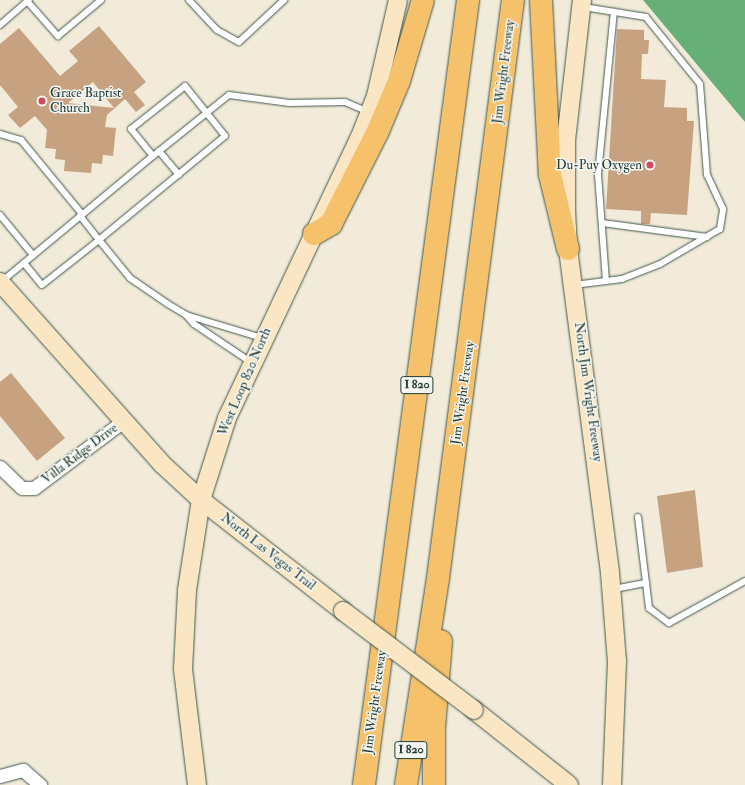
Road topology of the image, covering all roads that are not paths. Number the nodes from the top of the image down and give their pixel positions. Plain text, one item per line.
1 (101, 0) edge
2 (189, 0) edge
3 (284, 0) edge
4 (398, 0) edge
5 (423, 0) edge
6 (468, 0) edge
7 (513, 0) edge
8 (541, 0) edge
9 (28, 1) edge
10 (582, 3) edge
11 (614, 12) junction
12 (0, 25) edge
13 (206, 112) junction
14 (369, 112) junction
15 (0, 134) edge
16 (159, 151) junction
17 (153, 156) junction
18 (179, 174) junction
19 (0, 215) edge
20 (81, 215) junction
21 (602, 223) junction
22 (314, 234) junction
23 (707, 237) junction
24 (99, 240) junction
25 (568, 249) junction
26 (34, 255) junction
27 (24, 263) junction
28 (606, 281) junction
29 (0, 282) edge
30 (573, 285) junction
31 (186, 314) junction
32 (264, 339) junction
33 (252, 364) junction
34 (122, 422) junction
35 (0, 467) edge
36 (201, 500) junction
37 (638, 516) dead end
38 (438, 578) junction
39 (745, 581) edge
40 (646, 583) junction
41 (612, 589) junction
42 (613, 761) junction
43 (0, 776) edge
44 (362, 780) edge
45 (40, 785) edge
46 (197, 785) edge
47 (406, 785) edge
48 (434, 785) edge
49 (569, 785) edge
50 (612, 785) edge
51 (622, 785) edge

1 - 9 lane
2 - 3 lane
4 - 14 street, West Loop 820 North
5 - 22 highway
6 - 44 highway, Jim Wright Freeway / I 820
7 - 38 highway, Jim Wright Freeway / I 820
8 - 25 highway
9 - 12 lane
10 - 11 lane
10 - 25 street, North Jim Wright Freeway
11 - 21 lane
11 - 23 lane
13 - 14 lane
13 - 16 lane
13 - 17 lane
13 - 18 lane
14 - 22 street, West Loop 820 North
15 - 20 lane
16 - 17 lane
16 - 18 lane
17 - 20 lane
18 - 24 lane
19 - 26 lane
20 - 24 lane
20 - 26 lane
21 - 23 lane
21 - 28 lane
22 - 32 street, West Loop 820 North
23 - 28 lane
24 - 27 lane
24 - 31 lane
25 - 30 street, North Jim Wright Freeway
26 - 27 lane
27 - 29 lane
28 - 30 lane
29 - 34 street, North Las Vegas Trail
30 - 41 street, North Jim Wright Freeway
31 - 32 lane
31 - 33 lane
32 - 33 street, West Loop 820 North
33 - 36 street, West Loop 820 North
34 - 35 street, Villa Ridge Drive
34 - 36 street, North Las Vegas Trail
36 - 46 street, West Loop 820 North
36 - 49 street, North Las Vegas Trail, bridge
37 - 40 lane
38 - 47 highway, Jim Wright Freeway / I 820
38 - 48 highway
39 - 40 lane
40 - 41 lane
41 - 42 street, North Jim Wright Freeway
42 - 50 street, North Jim Wright Freeway
42 - 51 street
43 - 45 street

